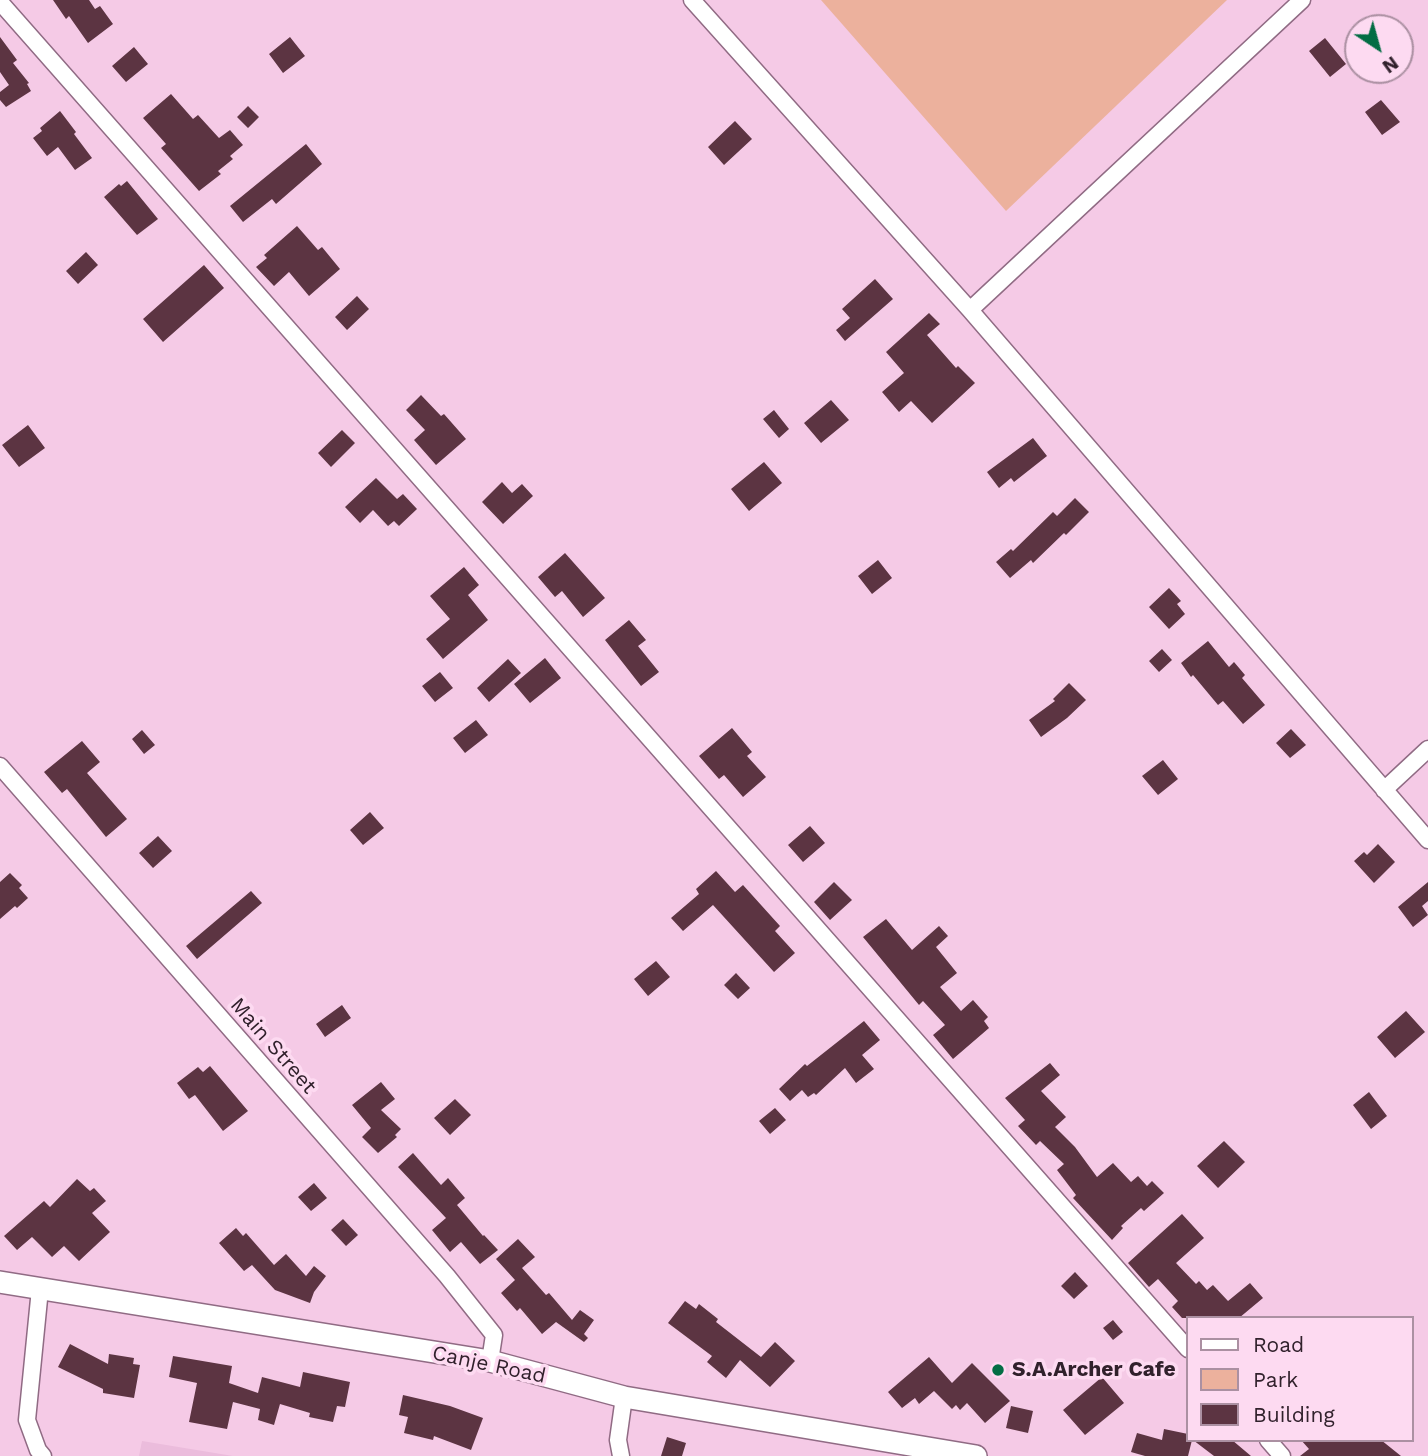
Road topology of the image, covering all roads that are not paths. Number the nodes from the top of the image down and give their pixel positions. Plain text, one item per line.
1 (692, 0) edge
2 (1302, 0) edge
3 (0, 2) edge
4 (970, 310) junction
5 (1428, 749) edge
6 (0, 766) edge
7 (1384, 790) junction
8 (1428, 840) edge
9 (0, 1282) edge
10 (40, 1289) junction
11 (1186, 1347) edge
12 (490, 1361) junction
13 (624, 1397) junction
14 (1270, 1442) edge
15 (43, 1456) edge
16 (621, 1456) edge
17 (976, 1456) edge
18 (1282, 1456) edge

1 - 4 street
2 - 4 street
3 - 11 street
4 - 7 street
5 - 7 street
6 - 12 street, Main Street
7 - 8 street
9 - 10 street, Canje Road
10 - 12 street, Canje Road
10 - 15 street
12 - 13 street, Canje Road
13 - 16 street
13 - 17 street, Canje Road
14 - 18 street

